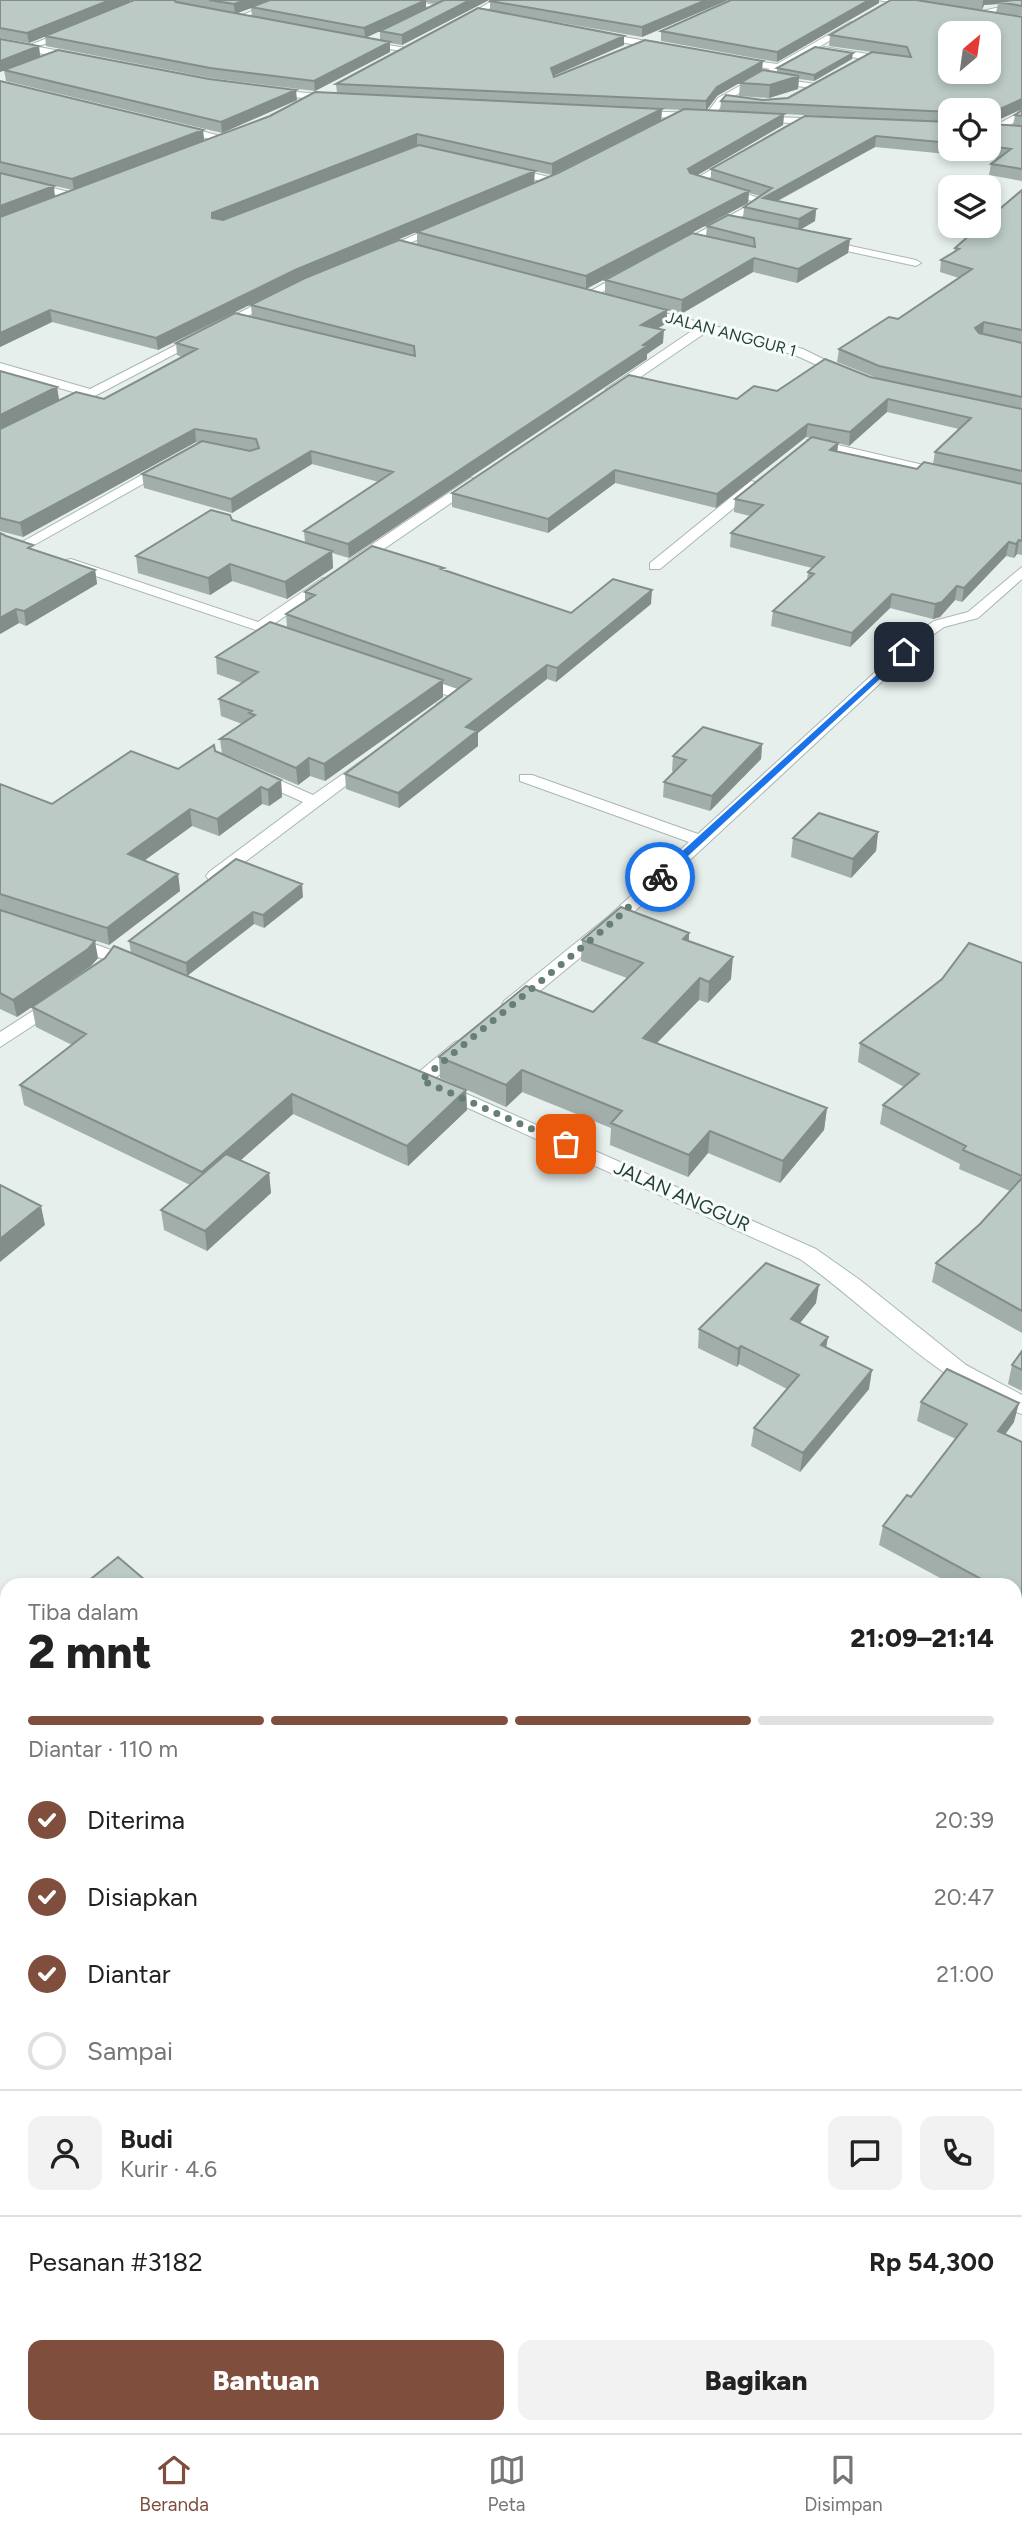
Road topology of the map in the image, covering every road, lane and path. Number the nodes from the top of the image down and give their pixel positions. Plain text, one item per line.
1 (286, 0) edge
2 (399, 0) edge
3 (500, 0) edge
4 (882, 4) edge
5 (1022, 4) edge
6 (933, 8) edge
7 (960, 12) edge
8 (476, 13) junction
9 (973, 14) junction
10 (490, 15) edge
11 (221, 17) edge
12 (422, 17) edge
13 (235, 19) junction
14 (1010, 19) edge
15 (248, 22) edge
16 (858, 22) edge
17 (453, 25) edge
18 (77, 29) edge
19 (585, 33) edge
20 (663, 33) edge
21 (376, 38) edge
22 (0, 43) edge
23 (640, 43) junction
24 (418, 44) edge
25 (27, 48) junction
26 (628, 48) edge
27 (812, 48) junction
28 (406, 50) junction
29 (679, 50) edge
30 (61, 55) junction
31 (394, 56) edge
32 (869, 57) junction
33 (731, 59) edge
34 (88, 60) edge
35 (858, 63) edge
36 (905, 63) edge
37 (37, 64) edge
38 (776, 67) junction
39 (758, 77) junction
40 (826, 81) edge
41 (338, 85) edge
42 (815, 88) junction
43 (257, 90) edge
44 (316, 97) junction
45 (797, 97) edge
46 (343, 98) edge
47 (720, 100) junction
48 (742, 102) edge
49 (302, 107) edge
50 (629, 112) edge
51 (1022, 114) edge
52 (683, 115) junction
53 (710, 116) junction
54 (723, 117) edge
55 (750, 118) edge
56 (804, 120) junction
57 (830, 122) edge
58 (1001, 124) edge
59 (170, 127) edge
60 (660, 127) edge
61 (1001, 131) edge
62 (1012, 132) edge
63 (782, 133) edge
64 (233, 135) edge
65 (222, 139) junction
66 (205, 146) edge
67 (749, 151) edge
68 (490, 166) edge
69 (565, 175) edge
70 (0, 178) edge
71 (554, 181) junction
72 (85, 191) edge
73 (529, 191) edge
74 (73, 196) junction
75 (49, 205) edge
76 (457, 221) edge
77 (728, 222) junction
78 (741, 225) edge
79 (808, 240) edge
80 (691, 241) junction
81 (396, 245) junction
82 (714, 247) edge
83 (422, 252) edge
84 (670, 252) edge
85 (372, 256) edge
86 (916, 263) dead end
87 (647, 264) edge
88 (576, 292) edge
89 (285, 294) edge
90 (589, 295) junction
91 (602, 299) edge
92 (628, 306) edge
93 (234, 319) junction
94 (248, 323) edge
95 (706, 327) junction
96 (0, 367) edge
97 (857, 379) edge
98 (91, 393) junction
99 (594, 402) edge
100 (47, 415) edge
101 (797, 450) edge
102 (184, 457) edge
103 (494, 469) edge
104 (772, 471) edge
105 (953, 476) edge
106 (655, 566) dead end
107 (1022, 572) edge
108 (260, 627) junction
109 (298, 640) edge
110 (398, 673) edge
111 (427, 719) edge
112 (384, 750) edge
113 (237, 767) edge
114 (526, 778) dead end
115 (313, 801) junction
116 (699, 840) junction
117 (200, 888) edge
118 (50, 934) edge
119 (119, 951) junction
120 (152, 971) edge
121 (100, 972) edge
122 (68, 993) edge
123 (496, 1018) edge
124 (475, 1035) edge
125 (0, 1041) edge
126 (1022, 1405) edge

1 - 13 lane
2 - 12 lane
3 - 8 street
4 - 6 street
5 - 9 street
7 - 9 street
8 - 10 street
8 - 17 street
9 - 14 street
11 - 13 lane
13 - 15 lane
16 - 27 street
18 - 25 street
19 - 23 street
20 - 23 street
21 - 28 lane
22 - 25 street
23 - 26 street
23 - 29 street
24 - 28 street
25 - 30 street
27 - 32 street
27 - 38 street
28 - 31 street
30 - 34 street
30 - 37 street
32 - 35 street
32 - 36 street
33 - 38 street
38 - 39 street
39 - 42 street
39 - 47 street
40 - 42 street
41 - 44 street
42 - 45 street
43 - 44 street
44 - 46 street
44 - 49 street
47 - 48 street
47 - 53 street
50 - 52 street
51 - 58 street
52 - 53 street
52 - 60 street
53 - 54 street
55 - 56 street
56 - 57 street
56 - 63 street
59 - 65 street
61 - 62 street
64 - 65 street
65 - 66 street
67 - 77 street
68 - 71 street
69 - 71 street
70 - 74 street
71 - 73 street
72 - 74 street
74 - 75 street
76 - 81 street
77 - 78 street
77 - 80 street
79 - 86 street
80 - 82 street
80 - 84 street
81 - 83 street
81 - 85 street
87 - 90 street
88 - 90 street
89 - 93 street
90 - 91 street
92 - 95 street, JALAN ANGGUR 1
93 - 94 street
93 - 98 street
95 - 97 street, JALAN ANGGUR 1
95 - 99 street
96 - 98 street
98 - 100 street
101 - 105 street
102 - 108 street
103 - 108 street
104 - 106 street
107 - 116 street
108 - 109 street
110 - 111 street
112 - 115 street
113 - 115 street
114 - 116 street
115 - 117 street
116 - 123 street
118 - 119 street
119 - 120 street
119 - 121 street
122 - 125 street
124 - 126 street, JALAN ANGGUR

